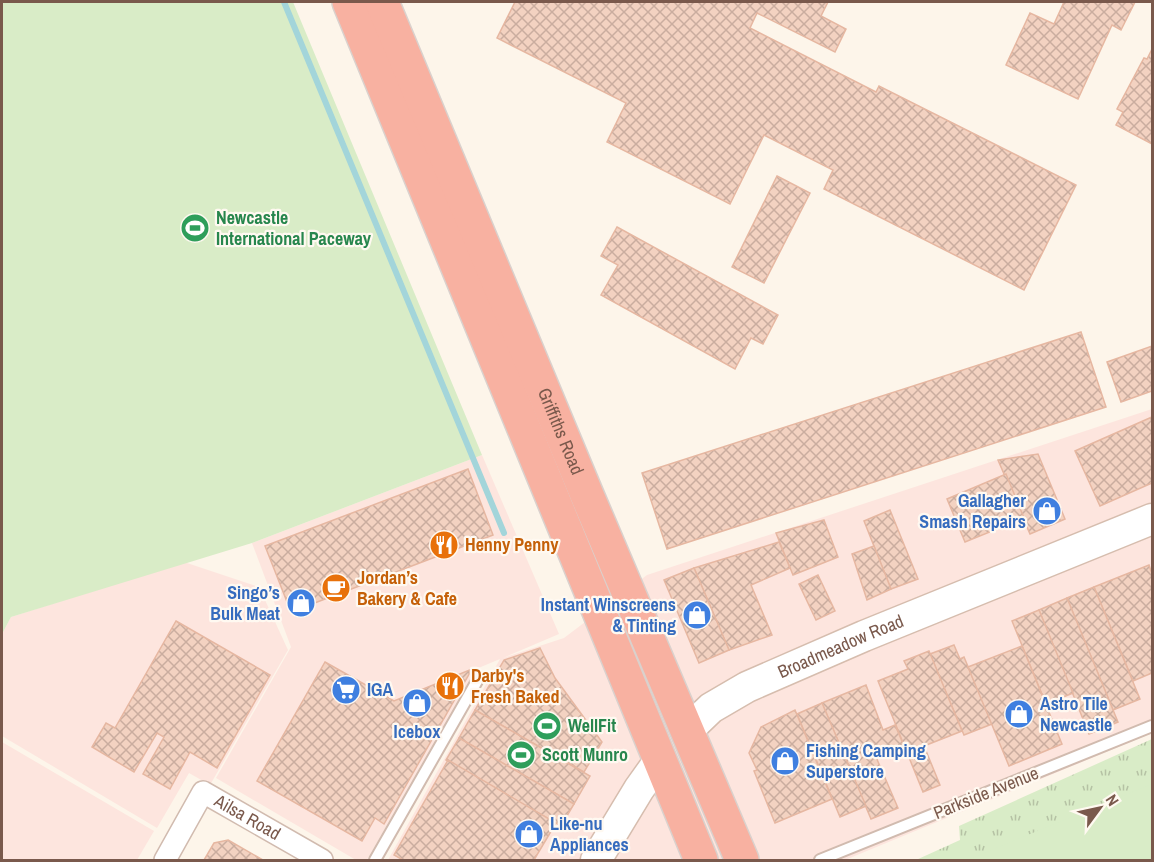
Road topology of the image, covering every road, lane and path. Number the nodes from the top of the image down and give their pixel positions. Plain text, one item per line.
1 (348, 2) edge
2 (382, 2) edge
3 (1152, 519) edge
4 (477, 681) dead end
5 (1152, 726) edge
6 (687, 732) junction
7 (659, 761) junction
8 (165, 861) edge
9 (322, 861) edge
10 (375, 861) edge
11 (596, 861) edge
12 (701, 861) edge
13 (742, 861) edge
14 (820, 861) edge

1 - 7 highway, Griffiths Road
2 - 6 highway, Griffiths Road
3 - 6 street, Broadmeadow Road
4 - 10 lane
5 - 14 lane, Parkside Avenue
6 - 7 highway, Broadmeadow Road
6 - 13 highway, Griffiths Road
7 - 11 street, Broadmeadow Road
7 - 12 highway, Griffiths Road
8 - 9 street, Ailsa Road

